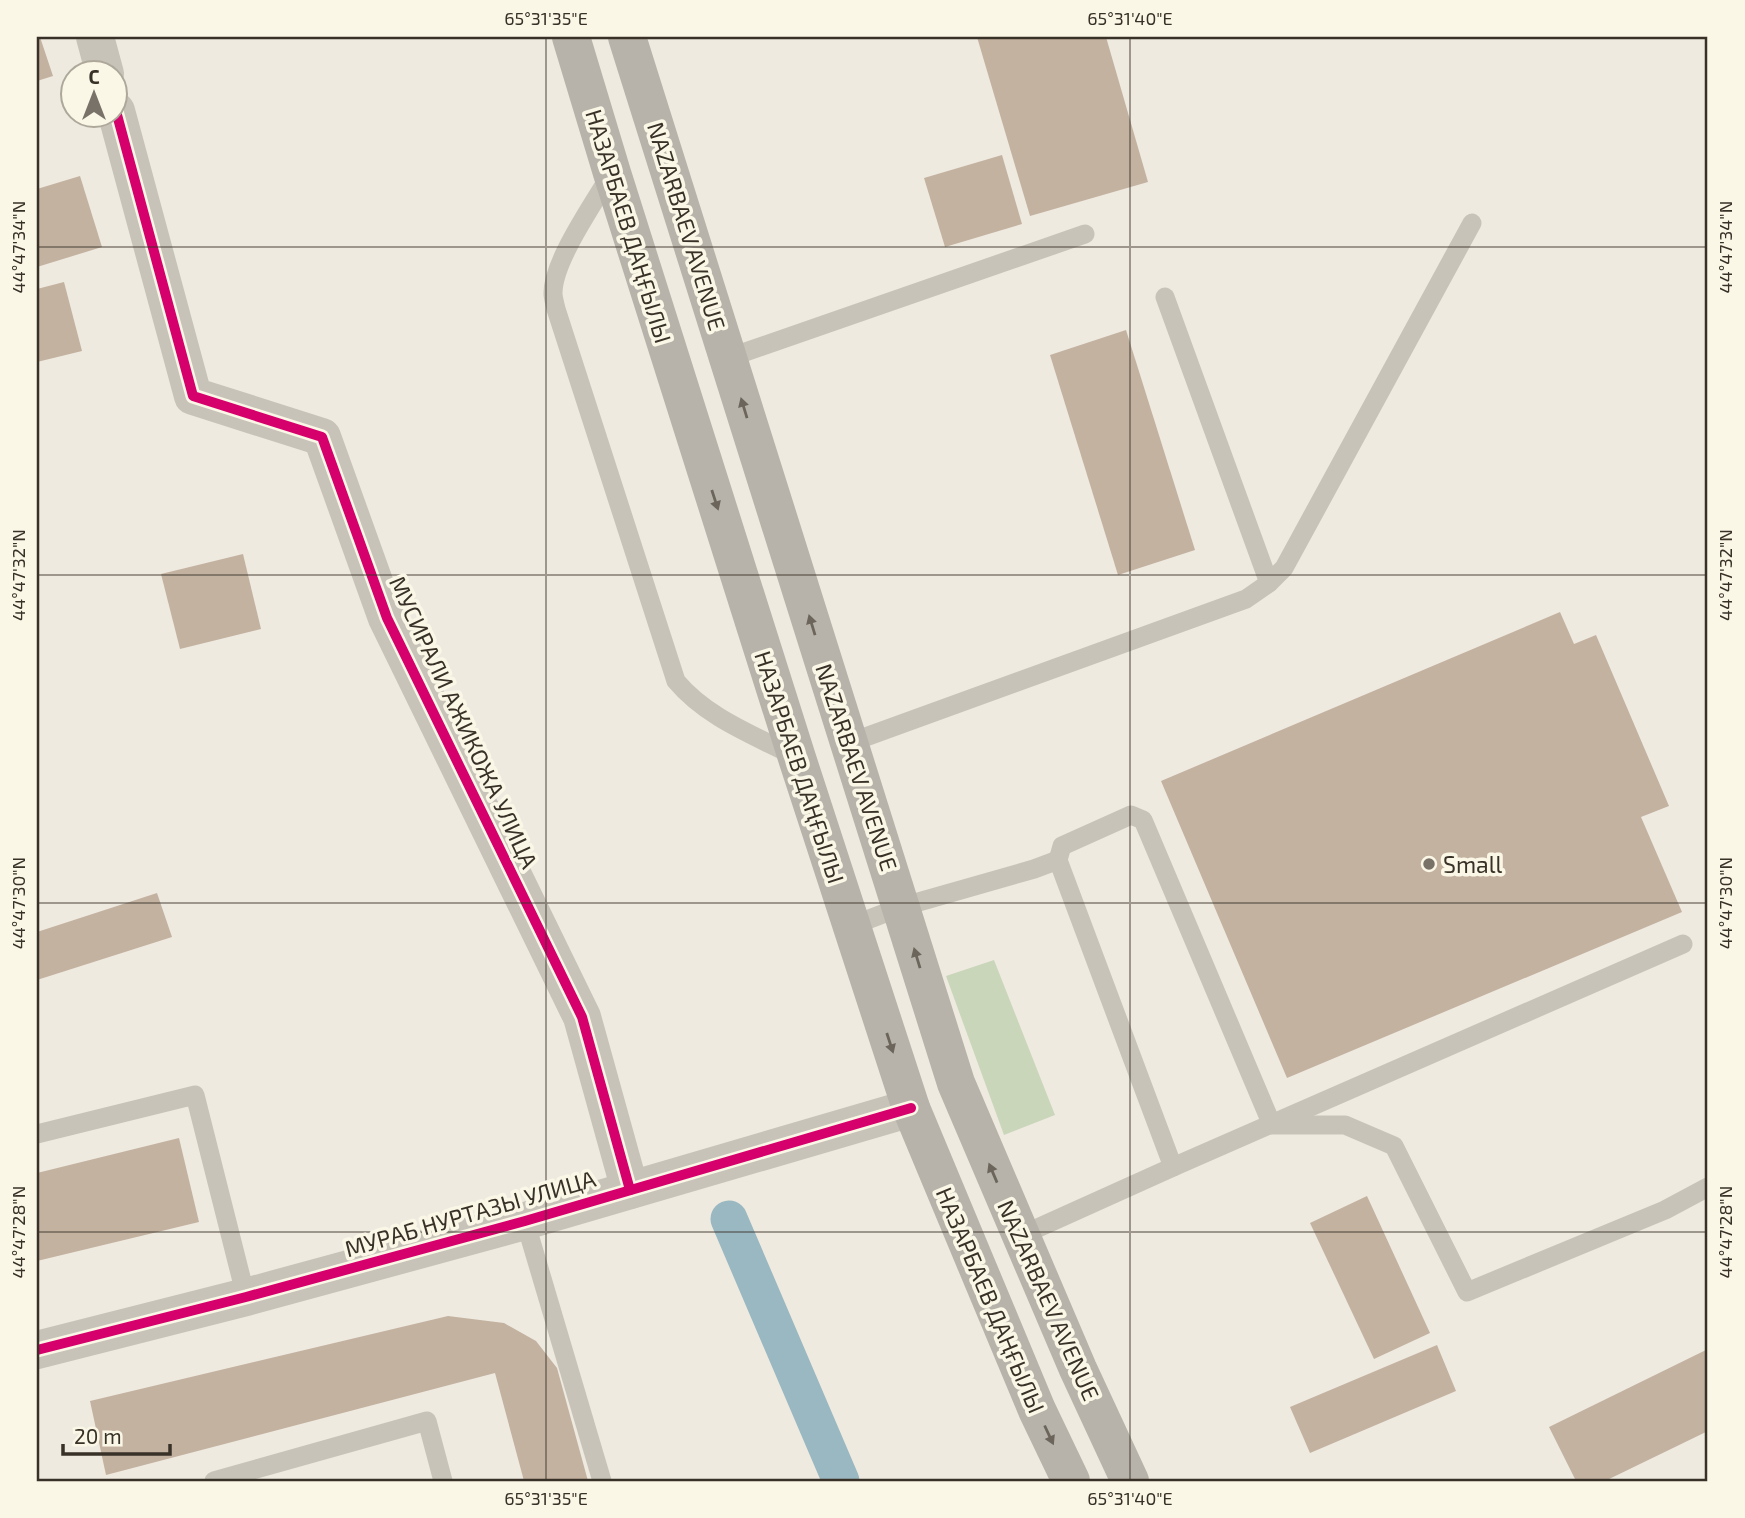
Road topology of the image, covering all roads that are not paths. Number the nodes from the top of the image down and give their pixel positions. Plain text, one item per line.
1 (95, 37) edge
2 (571, 37) edge
3 (627, 37) edge
4 (101, 60) edge
5 (121, 130) edge
6 (611, 173) junction
7 (1472, 223) dead end
8 (1085, 234) dead end
9 (1165, 297) dead end
10 (728, 358) junction
11 (1269, 583) junction
12 (849, 743) junction
13 (797, 758) junction
14 (1058, 860) junction
15 (901, 907) junction
16 (851, 926) junction
17 (1683, 944) dead end
18 (911, 1108) junction
19 (1272, 1125) junction
20 (37, 1134) edge
21 (1173, 1167) junction
22 (1708, 1187) edge
23 (631, 1190) junction
24 (525, 1221) junction
25 (1020, 1236) junction
26 (246, 1297) junction
27 (37, 1350) edge
28 (214, 1481) edge
29 (443, 1481) edge
30 (602, 1481) edge
31 (1070, 1481) edge
32 (1130, 1481) edge

1 - 4 street
2 - 6 main road, НАЗАРБАЕВ ДАҢҒЫЛЫ
3 - 10 main road, NAZARBAEV AVENUE
5 - 23 street, МУСИРАЛИ АЖИКОЖА УЛИЦА
6 -> 13 main road, НАЗАРБАЕВ ДАҢҒЫЛЫ
6 - 13 lane
7 - 11 lane
8 - 10 lane
9 - 11 lane
12 -> 10 main road, NAZARBAEV AVENUE
11 - 12 lane
12 - 13 main road
12 - 15 main road, NAZARBAEV AVENUE
13 - 16 main road, НАЗАРБАЕВ ДАҢҒЫЛЫ
14 - 15 lane
14 - 19 lane
14 - 21 lane
15 - 16 lane
25 -> 15 main road, NAZARBAEV AVENUE
16 -> 18 main road, НАЗАРБАЕВ ДАҢҒЫЛЫ
17 - 19 lane
18 - 23 street, МУРАБ НУРТАЗЫ УЛИЦА
18 -> 31 main road, НАЗАРБАЕВ ДАҢҒЫЛЫ
19 - 21 lane
19 - 22 lane
20 - 26 lane
21 - 25 lane
23 - 24 street, МУРАБ НУРТАЗЫ УЛИЦА
24 - 26 street, МУРАБ НУРТАЗЫ УЛИЦА
24 - 30 lane
25 - 32 main road, NAZARBAEV AVENUE
26 - 27 street, МУРАБ НУРТАЗЫ УЛИЦА
28 - 29 lane

